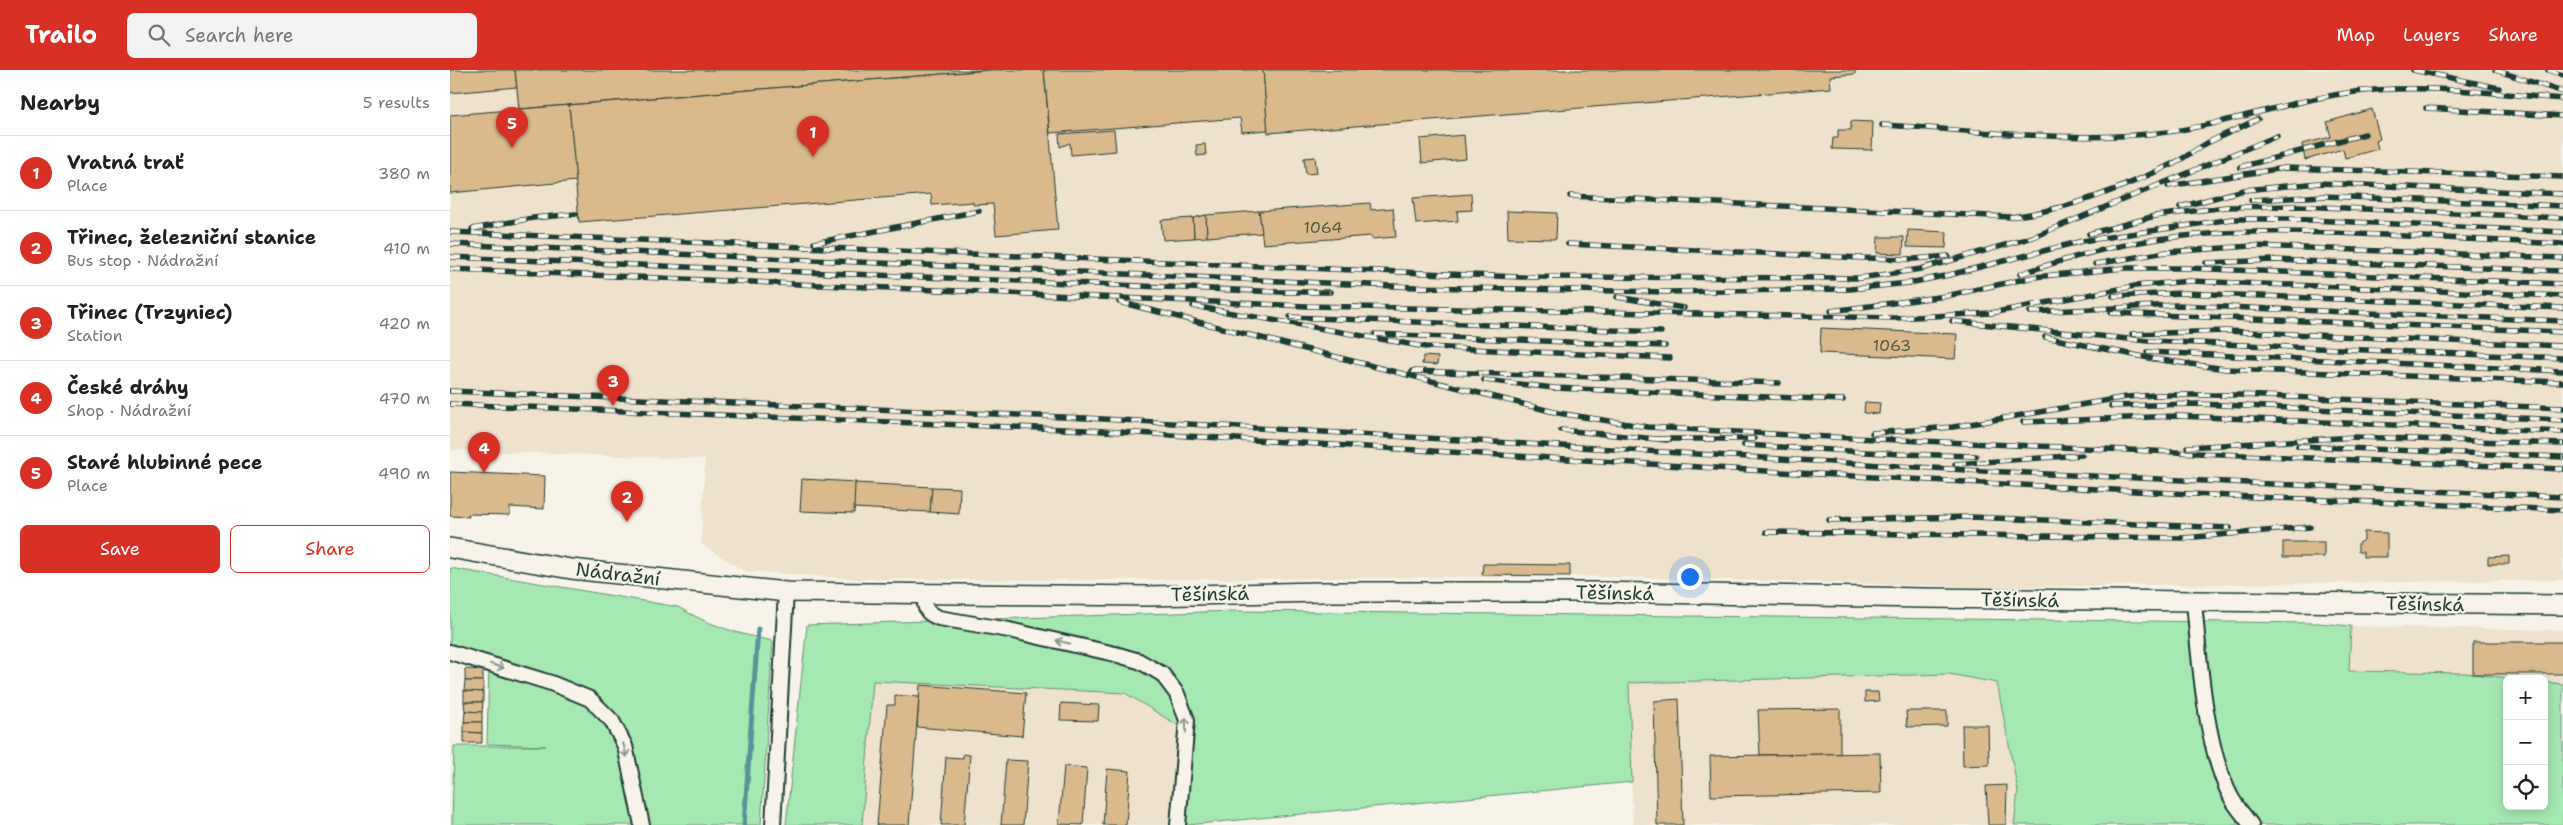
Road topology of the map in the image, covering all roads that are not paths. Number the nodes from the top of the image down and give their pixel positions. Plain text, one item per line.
1 (450, 548) edge
2 (786, 592) junction
3 (924, 595) junction
4 (2194, 601) junction
5 (2563, 605) edge
6 (450, 652) edge
7 (642, 825) edge
8 (773, 825) edge
9 (1178, 825) edge
10 (2251, 825) edge

1 - 2 main road, Nádražní
2 - 3 main road, Těšínská
2 - 8 street
3 - 4 main road, Těšínská
9 -> 3 street
4 - 5 main road, Těšínská
4 - 10 street
6 -> 7 street

